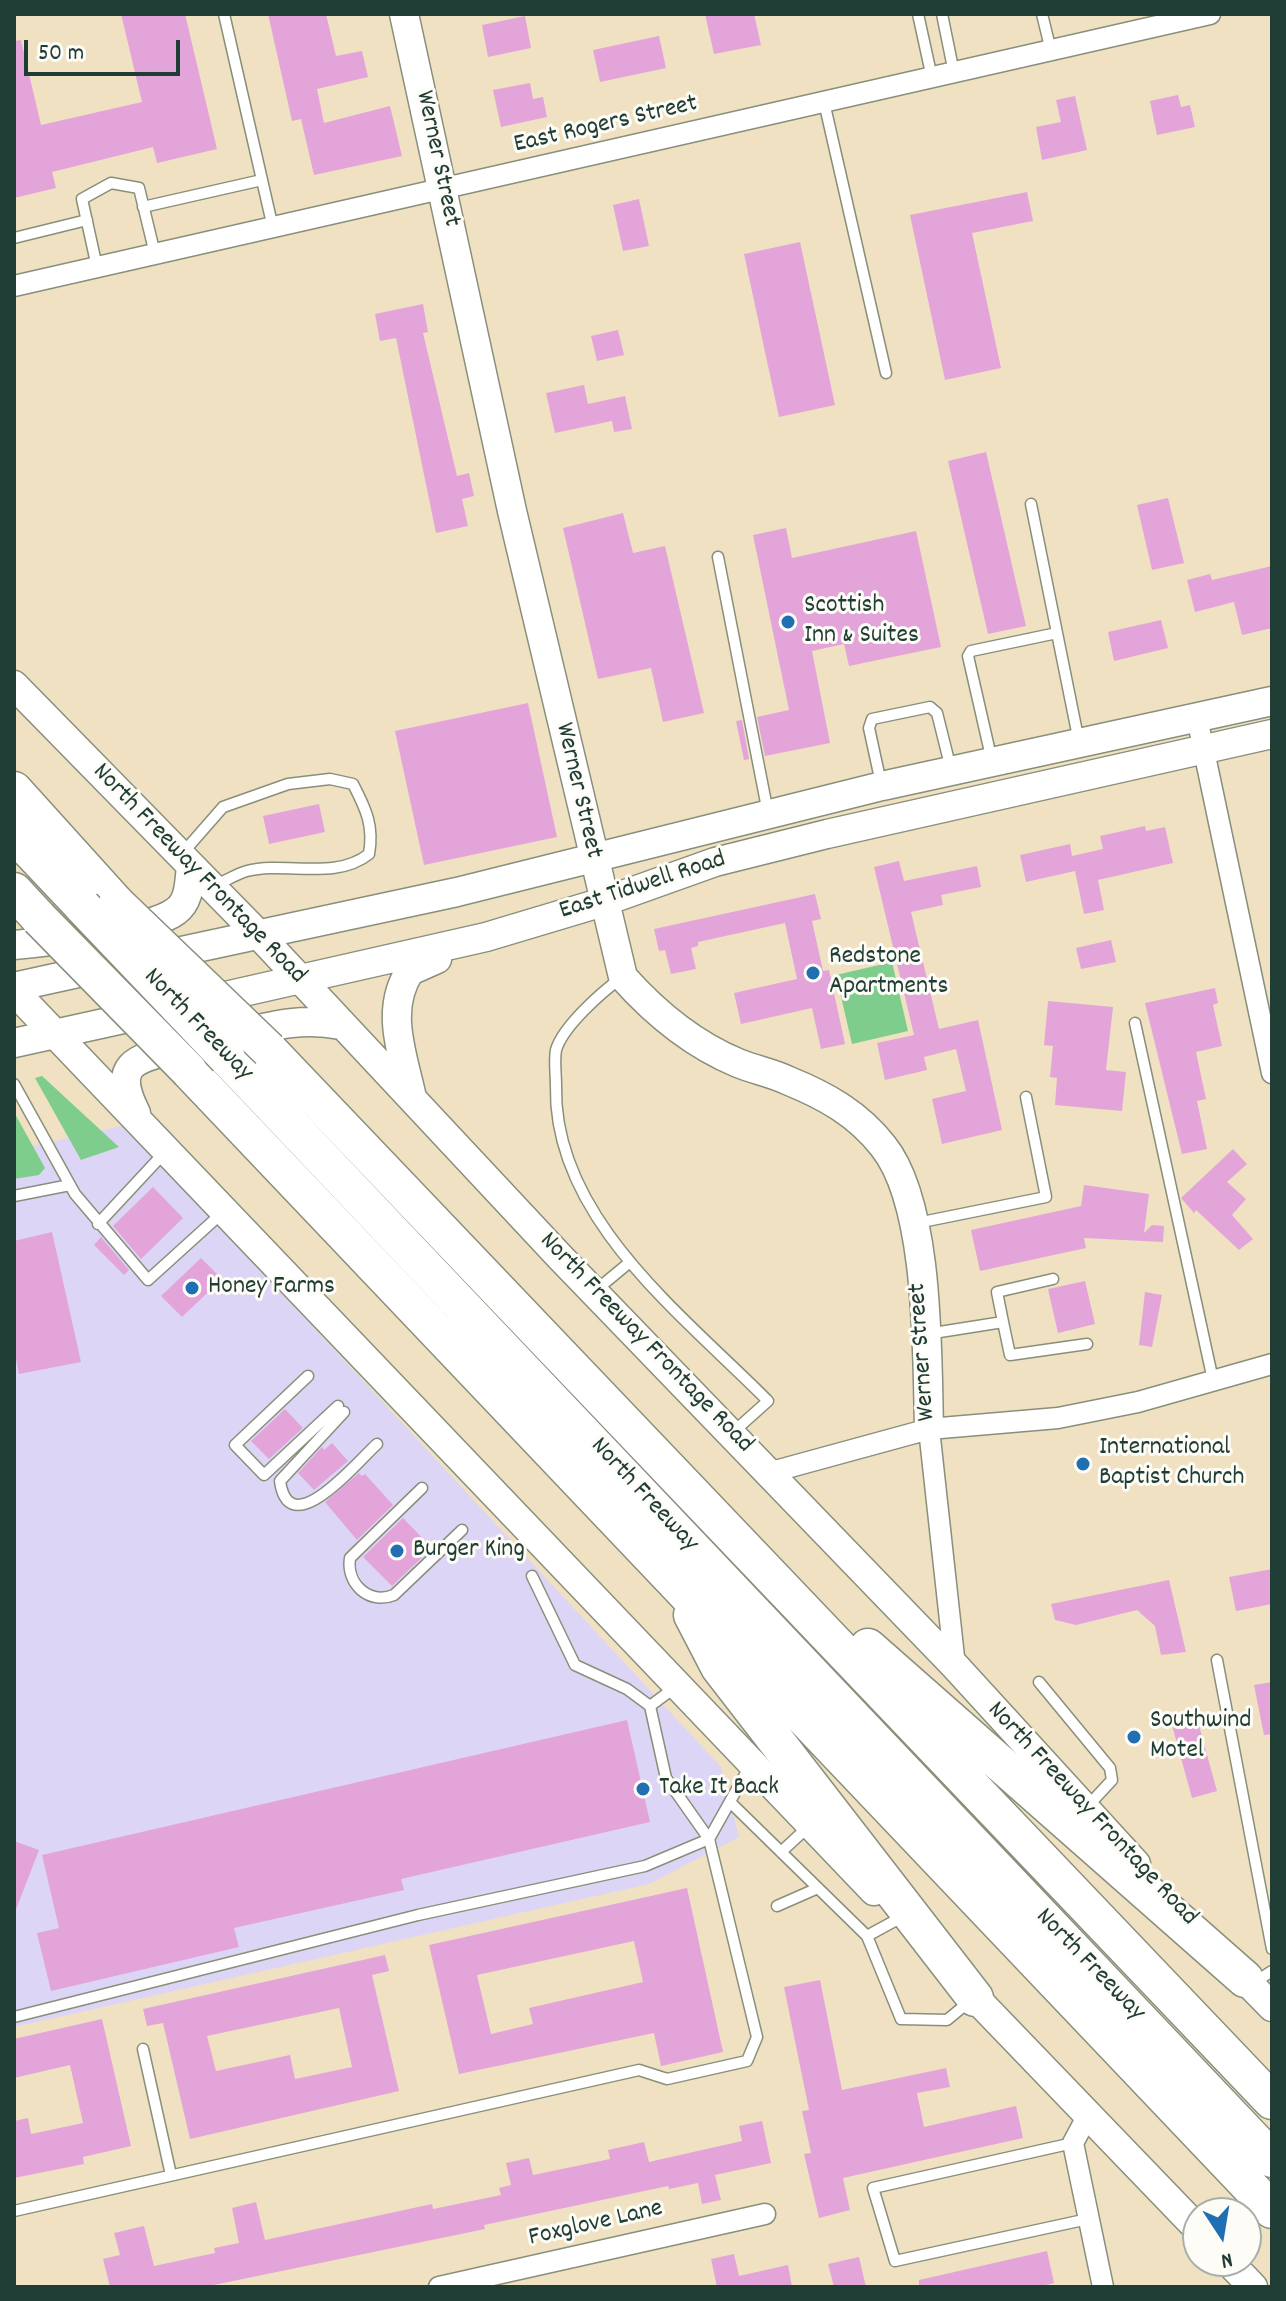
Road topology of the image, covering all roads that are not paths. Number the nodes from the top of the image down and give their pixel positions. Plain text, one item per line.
1 (224, 14) edge
2 (404, 14) edge
3 (918, 14) edge
4 (942, 14) edge
5 (1042, 14) edge
6 (1210, 14) edge
7 (1166, 19) edge
8 (1051, 51) junction
9 (954, 73) junction
10 (932, 78) junction
11 (824, 102) junction
12 (262, 180) junction
13 (443, 190) junction
14 (143, 207) junction
15 (87, 220) junction
16 (273, 228) junction
17 (14, 238) edge
18 (155, 254) junction
19 (97, 267) junction
20 (14, 286) edge
21 (886, 373) dead end
22 (1031, 504) dead end
23 (718, 557) dead end
24 (1057, 633) junction
25 (14, 685) edge
26 (1272, 701) edge
27 (1197, 718) junction
28 (1272, 734) edge
29 (1080, 744) junction
30 (1201, 750) junction
31 (993, 762) junction
32 (951, 771) junction
33 (882, 786) junction
34 (14, 790) edge
35 (820, 802) junction
36 (768, 815) junction
37 (14, 834) edge
38 (827, 834) junction
39 (186, 860) junction
40 (593, 860) junction
41 (211, 887) junction
42 (14, 891) edge
43 (603, 902) junction
44 (100, 906) junction
45 (258, 934) junction
46 (486, 937) junction
47 (14, 945) edge
48 (623, 977) junction
49 (300, 980) junction
50 (14, 989) edge
51 (1135, 1023) dead end
52 (341, 1025) junction
53 (52, 1035) junction
54 (14, 1043) edge
55 (1272, 1073) edge
56 (14, 1084) edge
57 (1026, 1097) dead end
58 (413, 1099) junction
59 (141, 1123) junction
60 (167, 1150) junction
61 (70, 1185) junction
62 (14, 1196) edge
63 (225, 1210) junction
64 (915, 1223) junction
65 (98, 1224) junction
66 (630, 1262) junction
67 (1053, 1279) dead end
68 (594, 1292) junction
69 (1003, 1322) junction
70 (925, 1334) junction
71 (1087, 1344) dead end
72 (1272, 1364) edge
73 (308, 1376) dead end
74 (1213, 1380) junction
75 (929, 1429) junction
76 (731, 1434) junction
77 (377, 1444) dead end
78 (669, 1470) junction
79 (768, 1473) junction
80 (422, 1488) dead end
81 (462, 1530) dead end
82 (532, 1576) dead end
83 (673, 1578) junction
84 (1217, 1660) dead end
85 (955, 1666) junction
86 (1039, 1682) dead end
87 (678, 1685) junction
88 (650, 1706) junction
89 (752, 1762) junction
90 (730, 1802) junction
91 (1085, 1810) junction
92 (811, 1824) junction
93 (709, 1839) junction
94 (781, 1852) junction
95 (818, 1888) junction
96 (777, 1906) dead end
97 (900, 1918) junction
98 (867, 1936) junction
99 (1272, 1949) edge
100 (1256, 1979) edge
101 (975, 1998) junction
102 (1272, 2007) edge
103 (14, 2017) edge
104 (143, 2049) dead end
105 (1272, 2101) edge
106 (1088, 2115) junction
107 (1073, 2143) junction
108 (1272, 2159) edge
109 (171, 2175) junction
110 (1272, 2210) edge
111 (14, 2211) edge
112 (1182, 2212) edge
113 (765, 2214) dead end
114 (1088, 2219) junction
115 (439, 2287) edge
116 (1103, 2287) edge

1 - 12 lane
2 - 13 main road, Werner Street
3 - 10 lane
4 - 9 lane
5 - 8 lane
6 - 7 street, East Rogers Street
7 - 8 street, East Rogers Street
8 - 9 street, East Rogers Street
9 - 10 street, East Rogers Street
10 - 11 street, East Rogers Street
11 - 13 street, East Rogers Street
11 - 21 lane
12 - 14 lane
12 - 16 lane
13 - 16 street, East Rogers Street
13 - 40 main road, Werner Street
14 - 15 lane
14 - 18 lane
15 - 17 lane
15 - 19 lane
16 - 18 street, East Rogers Street
18 - 19 street, East Rogers Street
19 - 20 street, East Rogers Street
22 - 24 lane
23 - 36 lane
24 - 29 lane
24 - 31 lane
25 - 39 main road, North Freeway Frontage Road
26 - 27 main road, East Tidwell Road
27 - 29 main road, East Tidwell Road
27 - 30 street
28 - 30 main road, East Tidwell Road
29 - 31 main road, East Tidwell Road
30 - 38 main road, East Tidwell Road
30 - 55 street
31 - 32 main road, East Tidwell Road
32 - 33 main road, East Tidwell Road
32 - 33 lane
33 - 35 main road, East Tidwell Road
34 - 44 highway, North Freeway
35 - 36 main road, East Tidwell Road
35 - 38 main road
36 - 40 main road, East Tidwell Road
37 - 44 highway, North Freeway
38 - 43 main road, East Tidwell Road
39 - 41 main road, North Freeway Frontage Road
39 - 41 lane
39 - 47 main road
40 - 43 main road, Werner Street
40 - 45 main road, East Tidwell Road
41 - 45 main road, North Freeway Frontage Road
42 - 83 highway, North Freeway, bridge
43 - 46 main road, East Tidwell Road
43 - 48 main road, Werner Street
44 - 78 highway, North Freeway, bridge
44 - 108 highway, North Freeway, bridge
45 - 49 main road, North Freeway Frontage Road
45 - 50 main road, East Tidwell Road
46 - 49 main road, East Tidwell Road
46 - 58 main road
48 - 64 main road, Werner Street
48 - 66 lane
49 - 52 main road, North Freeway Frontage Road
49 - 53 main road, East Tidwell Road
50 - 53 main road
51 - 74 lane
52 - 58 main road, North Freeway Frontage Road
52 - 59 main road
53 - 54 main road, East Tidwell Road
53 - 59 main road
56 - 61 lane
57 - 64 lane
58 - 68 main road, North Freeway Frontage Road
59 - 60 main road
60 - 63 main road
60 - 65 lane
61 - 62 lane
61 - 65 lane
63 - 65 lane
63 - 87 main road
64 - 70 main road, Werner Street
66 - 68 lane
66 - 76 lane
67 - 69 lane
68 - 76 main road, North Freeway Frontage Road
69 - 70 lane
69 - 71 lane
70 - 75 main road, Werner Street
72 - 74 street
73 - 77 lane
74 - 75 street
75 - 79 street
75 - 85 street, Werner Street
76 - 79 main road, North Freeway Frontage Road
78 - 100 highway
78 - 105 highway, North Freeway
79 - 85 main road, North Freeway Frontage Road
80 - 81 lane
82 - 88 lane
83 - 101 highway
83 - 110 highway, North Freeway
84 - 99 lane
85 - 91 main road, North Freeway Frontage Road
86 - 91 lane
87 - 88 lane
87 - 89 main road
88 - 93 lane
89 - 90 lane
89 - 92 main road
90 - 93 lane
90 - 94 lane
91 - 100 main road, North Freeway Frontage Road
92 - 94 lane
92 - 97 main road
93 - 103 lane
93 - 109 lane
94 - 95 lane
95 - 96 lane
95 - 98 lane
97 - 98 lane
97 - 101 main road
98 - 101 lane
100 - 102 main road, North Freeway Frontage Road
101 - 106 main road
104 - 109 lane
106 - 107 street
106 - 112 main road
107 - 114 street
107 - 114 lane
109 - 111 lane
113 - 115 street, Foxglove Lane
114 - 116 street

